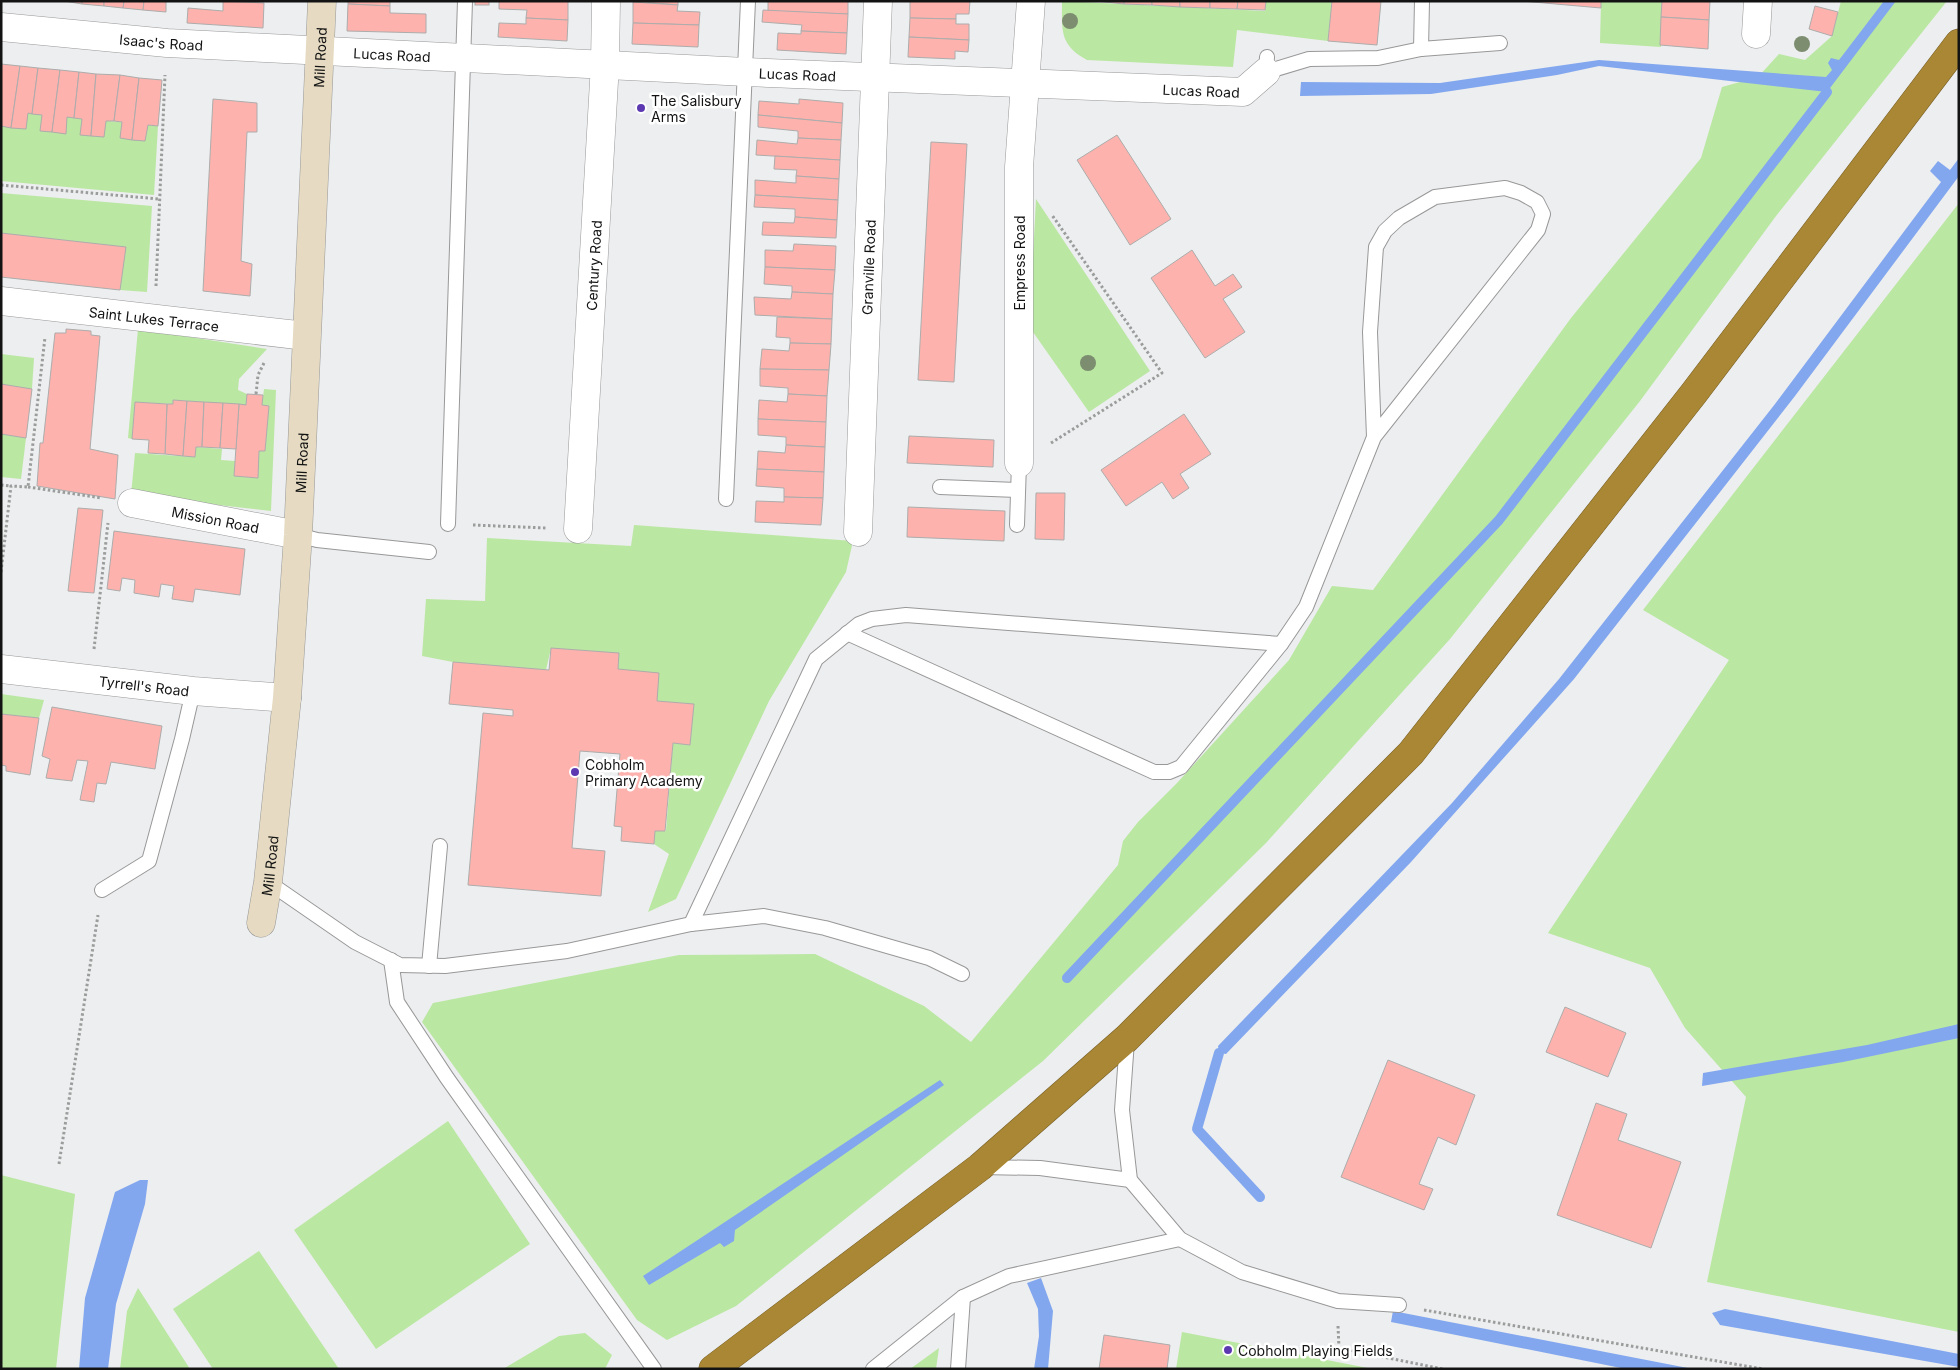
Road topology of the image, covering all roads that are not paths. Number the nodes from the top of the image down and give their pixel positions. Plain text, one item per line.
1 (322, 1) edge
2 (465, 1) edge
3 (606, 1) edge
4 (748, 1) edge
5 (878, 1) edge
6 (1031, 1) edge
7 (1422, 1) edge
8 (1758, 1) edge
9 (1, 27) edge
10 (1756, 34) dead end
11 (1500, 43) dead end
12 (1959, 43) edge
13 (1420, 49) junction
14 (321, 51) junction
15 (463, 58) junction
16 (605, 64) junction
17 (1266, 64) joint
18 (746, 72) junction
19 (876, 76) junction
20 (1024, 83) junction
21 (1, 301) edge
22 (306, 336) junction
23 (1374, 436) junction
24 (1019, 464) joint
25 (940, 487) dead end
26 (1017, 490) junction
27 (726, 499) dead end
28 (121, 501) road end
29 (448, 524) road end
30 (1017, 524) dead end
31 (578, 529) road end
32 (858, 532) dead end
33 (298, 535) junction
34 (429, 552) dead end
35 (848, 633) junction
36 (1281, 644) junction
37 (1, 669) edge
38 (193, 691) junction
39 (287, 698) junction
40 (440, 846) dead end
41 (268, 882) junction
42 (102, 890) road end
43 (260, 923) dead end
44 (691, 924) junction
45 (391, 960) junction
46 (430, 966) junction
47 (962, 974) dead end
48 (1127, 1038) junction
49 (980, 1167) junction
50 (1130, 1180) junction
51 (1180, 1238) junction
52 (964, 1297) junction
53 (1399, 1305) road end
54 (654, 1369) edge
55 (713, 1369) edge
56 (873, 1369) edge
57 (958, 1369) edge

1 - 14 street, Mill Road
2 - 15 lane
3 - 16 street, Century Road
4 - 18 lane
5 - 19 street, Granville Road
6 - 20 street, Empress Road
7 - 13 lane
8 - 10 street
9 - 14 street, Isaac's Road
11 - 13 lane
12 - 48 highway
13 - 17 lane
14 - 15 street, Lucas Road
14 - 22 street, Mill Road
15 - 16 street, Lucas Road
15 - 29 lane
16 - 18 street, Lucas Road
16 - 31 street, Century Road
17 - 20 street, Lucas Road
18 - 19 street, Lucas Road
18 - 27 lane
19 - 20 street, Lucas Road
19 - 32 street, Granville Road
20 - 24 street, Empress Road
21 - 22 street, Saint Lukes Terrace
22 - 33 street, Mill Road
23 - 23 lane
23 - 36 lane
24 - 26 lane, Empress Road
25 - 26 lane
26 - 30 lane, Empress Road
28 - 33 street, Mission Road
33 - 34 lane
33 - 39 street, Mill Road
35 - 36 lane
35 - 36 lane
35 - 44 lane
37 - 38 street, Tyrrell's Road
38 - 39 street, Tyrrell's Road
38 - 42 lane
39 - 41 street, Mill Road
40 - 46 lane
41 - 43 street, Mill Road
41 - 45 lane
44 - 46 lane
44 - 47 lane
45 - 46 lane
45 - 54 lane
48 - 49 highway
48 - 50 lane
49 - 50 lane
49 - 55 highway
50 - 51 lane
51 - 52 lane
51 - 53 lane
52 - 56 lane
52 - 57 lane

